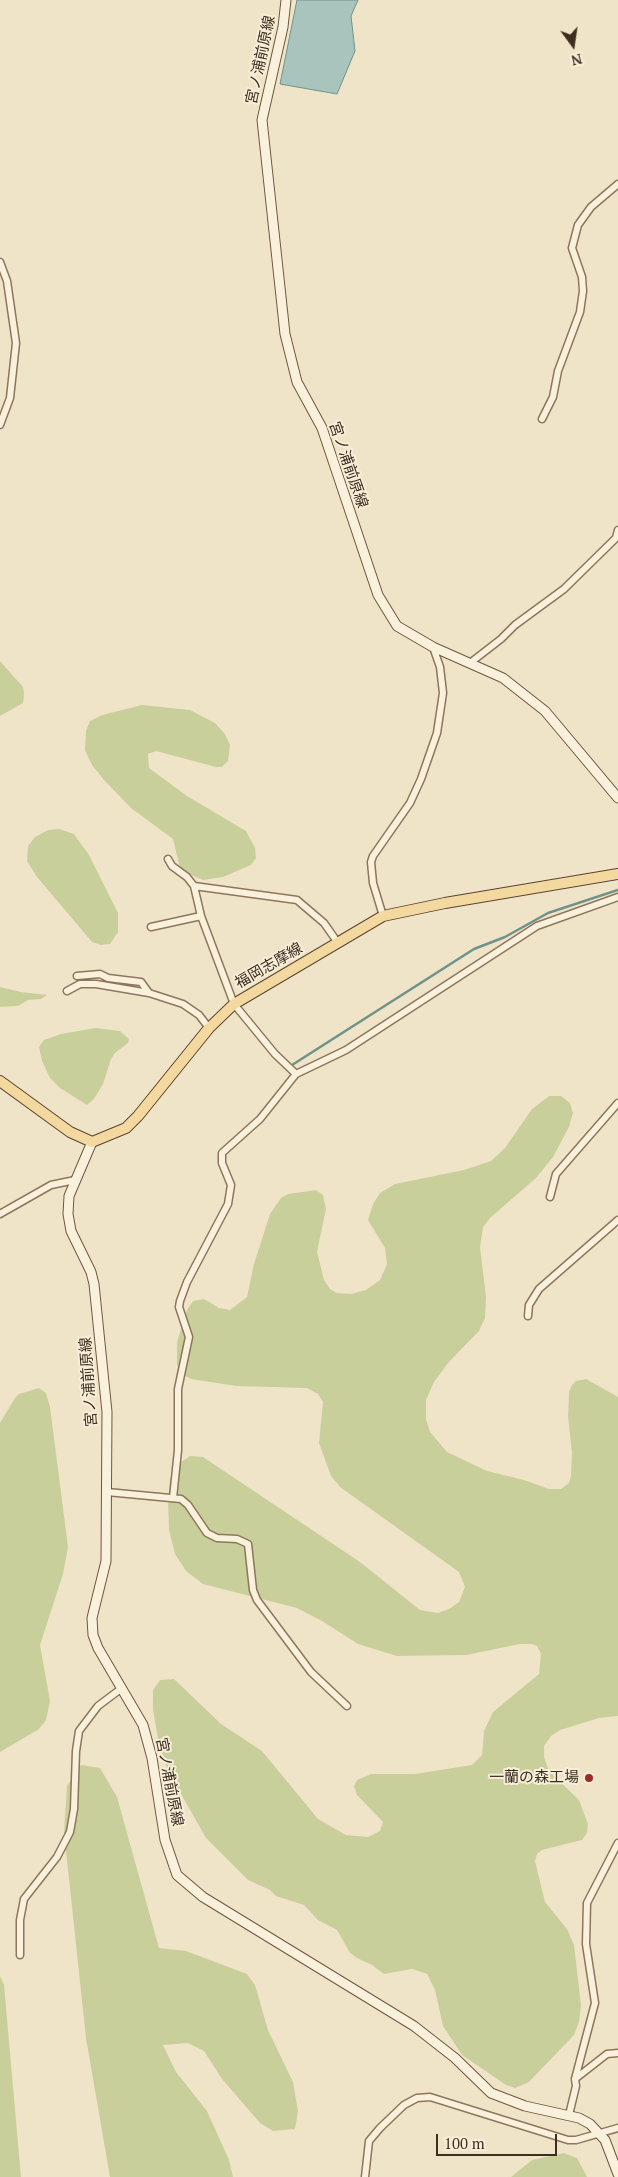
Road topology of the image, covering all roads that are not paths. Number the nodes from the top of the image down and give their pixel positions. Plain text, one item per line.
1 (286, 0) edge
2 (618, 184) edge
3 (0, 262) edge
4 (542, 419) dead end
5 (0, 425) edge
6 (618, 530) edge
7 (617, 540) edge
8 (433, 647) junction
9 (470, 663) junction
10 (618, 798) edge
11 (168, 859) dead end
12 (618, 874) edge
13 (194, 886) junction
14 (618, 897) edge
15 (201, 916) junction
16 (382, 916) junction
17 (151, 928) dead end
18 (338, 943) junction
19 (77, 976) dead end
20 (67, 992) dead end
21 (149, 993) junction
22 (234, 1004) junction
23 (209, 1028) junction
24 (296, 1074) junction
25 (0, 1081) edge
26 (618, 1103) edge
27 (92, 1142) junction
28 (75, 1180) junction
29 (550, 1197) dead end
30 (0, 1214) edge
31 (618, 1220) edge
32 (528, 1316) dead end
33 (107, 1492) junction
34 (173, 1498) junction
35 (122, 1688) junction
36 (348, 1706) dead end
37 (618, 1843) edge
38 (20, 1955) dead end
39 (618, 2053) edge
40 (575, 2079) junction
41 (569, 2115) junction
42 (618, 2128) edge
43 (599, 2132) junction
44 (618, 2174) edge
45 (365, 2177) edge

1 - 8 main road, 宮ノ浦前原線
2 - 4 street
3 - 5 street
6 - 7 street
7 - 9 street
8 - 9 main road, 宮ノ浦前原線
8 - 16 street
9 - 10 main road, 宮ノ浦前原線
11 - 13 street
12 - 16 main road, 福岡志摩線
13 - 15 street
13 - 18 street
14 - 24 street
15 - 17 street
15 - 22 street
16 - 18 main road, 福岡志摩線
18 - 22 main road, 福岡志摩線
19 - 21 street
20 - 21 street
21 - 23 street
22 - 23 main road, 福岡志摩線
22 - 24 street
23 - 27 main road, 福岡志摩線
24 - 34 street
25 - 27 main road
26 - 29 street
27 - 28 main road, 宮ノ浦前原線
28 - 30 street
28 - 33 main road, 宮ノ浦前原線
31 - 32 street
33 - 34 street
33 - 35 main road, 宮ノ浦前原線
34 - 36 street
35 - 38 street
35 - 41 main road, 宮ノ浦前原線
37 - 40 street
39 - 40 street
40 - 41 street
41 - 43 main road, 宮ノ浦前原線
42 - 43 street
43 - 44 main road, 宮ノ浦前原線
43 - 45 street

